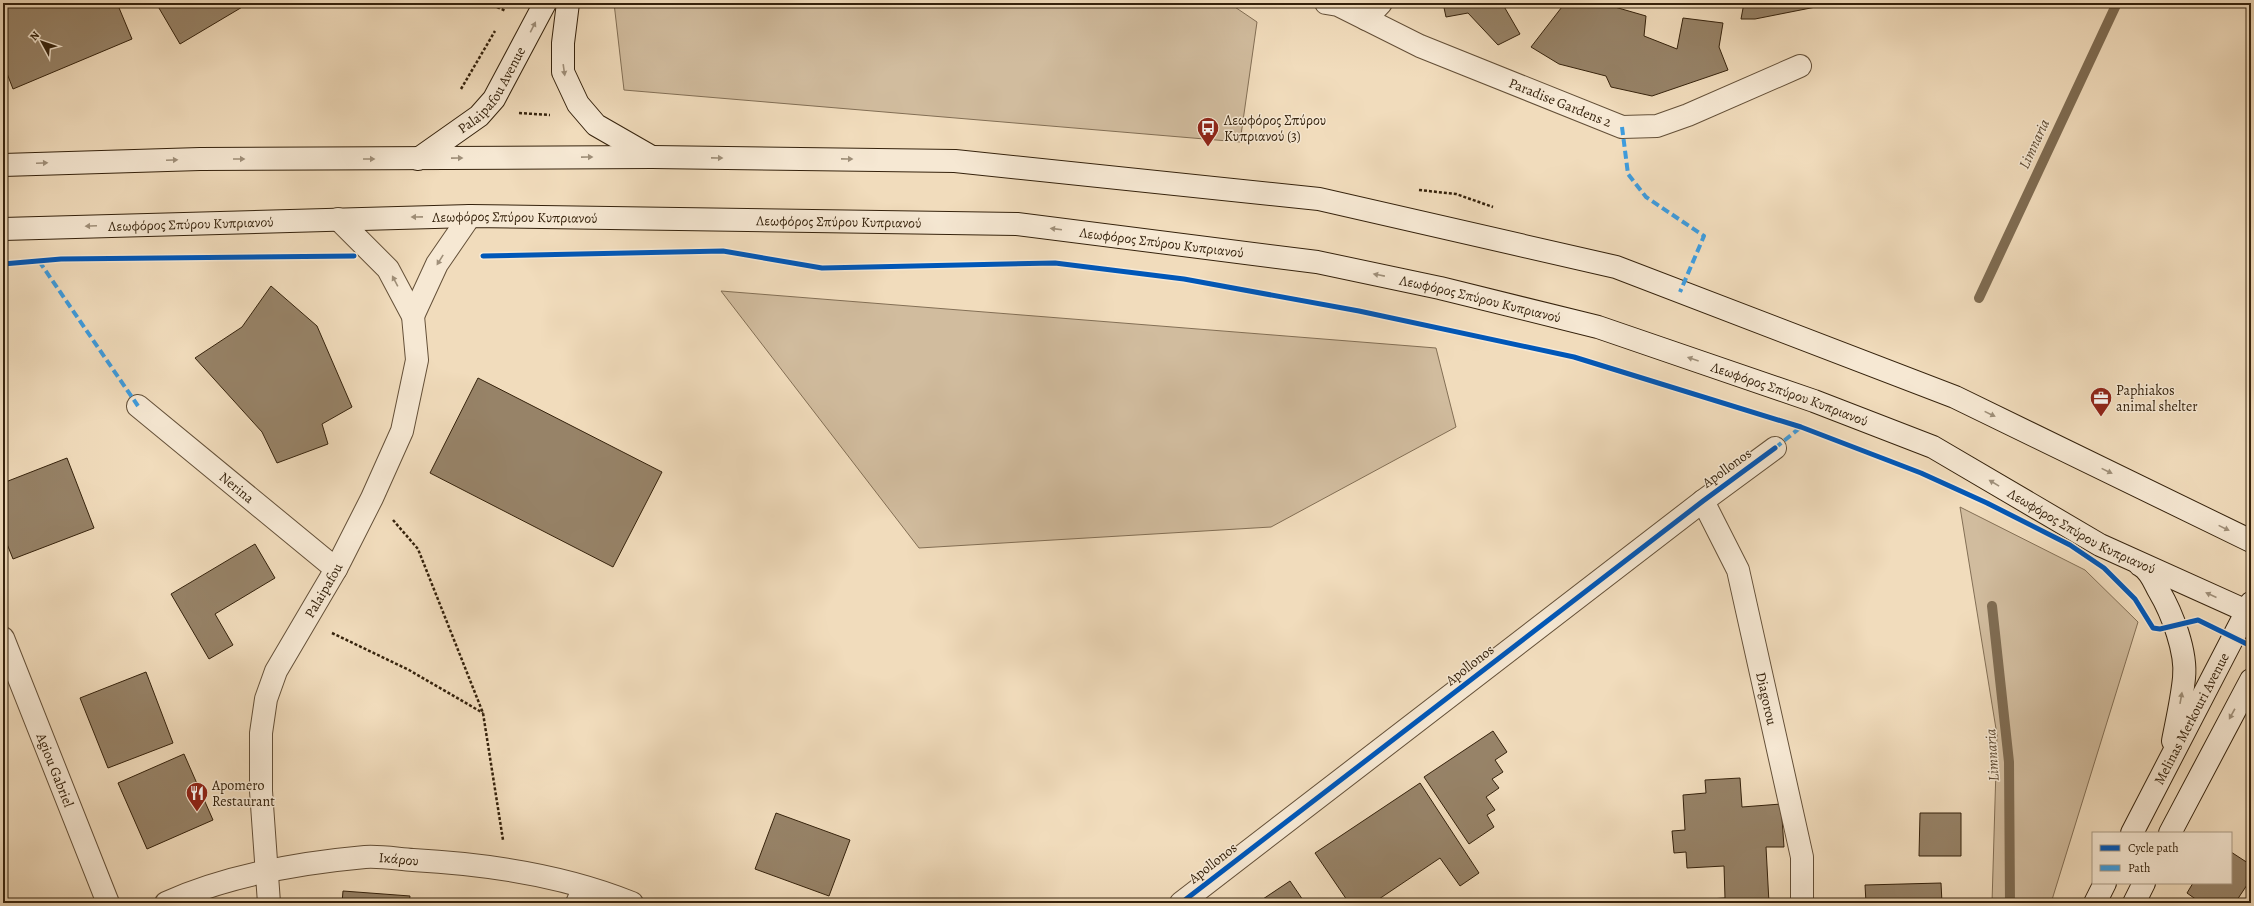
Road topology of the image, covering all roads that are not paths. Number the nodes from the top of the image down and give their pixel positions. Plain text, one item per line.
1 (545, 3) edge
2 (568, 3) edge
3 (1381, 3) edge
4 (1334, 4) edge
5 (1366, 19) junction
6 (1800, 66) dead end
7 (652, 157) junction
8 (418, 159) junction
9 (3, 165) edge
10 (470, 216) junction
11 (338, 218) junction
12 (3, 229) edge
13 (413, 316) junction
14 (138, 406) dead end
15 (1775, 448) dead end
16 (1703, 501) junction
17 (2251, 541) edge
18 (2100, 546) junction
19 (336, 569) junction
20 (2250, 609) edge
21 (3, 638) edge
22 (2251, 680) edge
23 (2169, 764) junction
24 (2133, 832) edge
25 (2171, 832) edge
26 (267, 870) junction
27 (2104, 884) edge
28 (2144, 884) edge
29 (579, 895) edge
30 (108, 903) edge
31 (166, 903) edge
32 (269, 903) edge
33 (632, 903) edge
34 (1181, 903) edge
35 (1802, 903) edge
36 (2095, 903) edge
37 (2134, 903) edge

8 -> 1 main road, Palaipafou Avenue
2 -> 7 main road
3 - 5 main road
4 - 5 main road, Paradise Gardens 2
5 - 6 main road, Paradise Gardens 2
8 -> 7 main road
7 -> 17 main road
9 -> 8 main road
10 -> 11 main road, Λεωφόρος Σπύρου Κυπριανού
10 -> 13 main road
18 -> 10 main road, Λεωφόρος Σπύρου Κυπριανού
11 -> 12 main road, Λεωφόρος Σπύρου Κυπριανού
13 -> 11 main road
13 - 19 main road, Palaipafou
14 - 19 main road, Nerina
15 - 16 main road, Apollonos
16 - 34 main road, Apollonos
16 - 35 main road, Diagorou
20 -> 18 main road, Λεωφόρος Σπύρου Κυπριανού
23 -> 18 main road
19 - 26 main road, Palaipafou
20 - 23 main road, Melinas Merkouri Avenue
21 - 30 main road, Agiou Gabriel
22 -> 25 main road
23 - 24 main road, Melinas Merkouri Avenue
26 - 29 main road, Ικάρου
26 - 31 main road, Ικάρου
26 - 32 main road, Palaipafou
27 - 36 main road
28 - 37 main road
29 - 33 main road, Ικάρου

